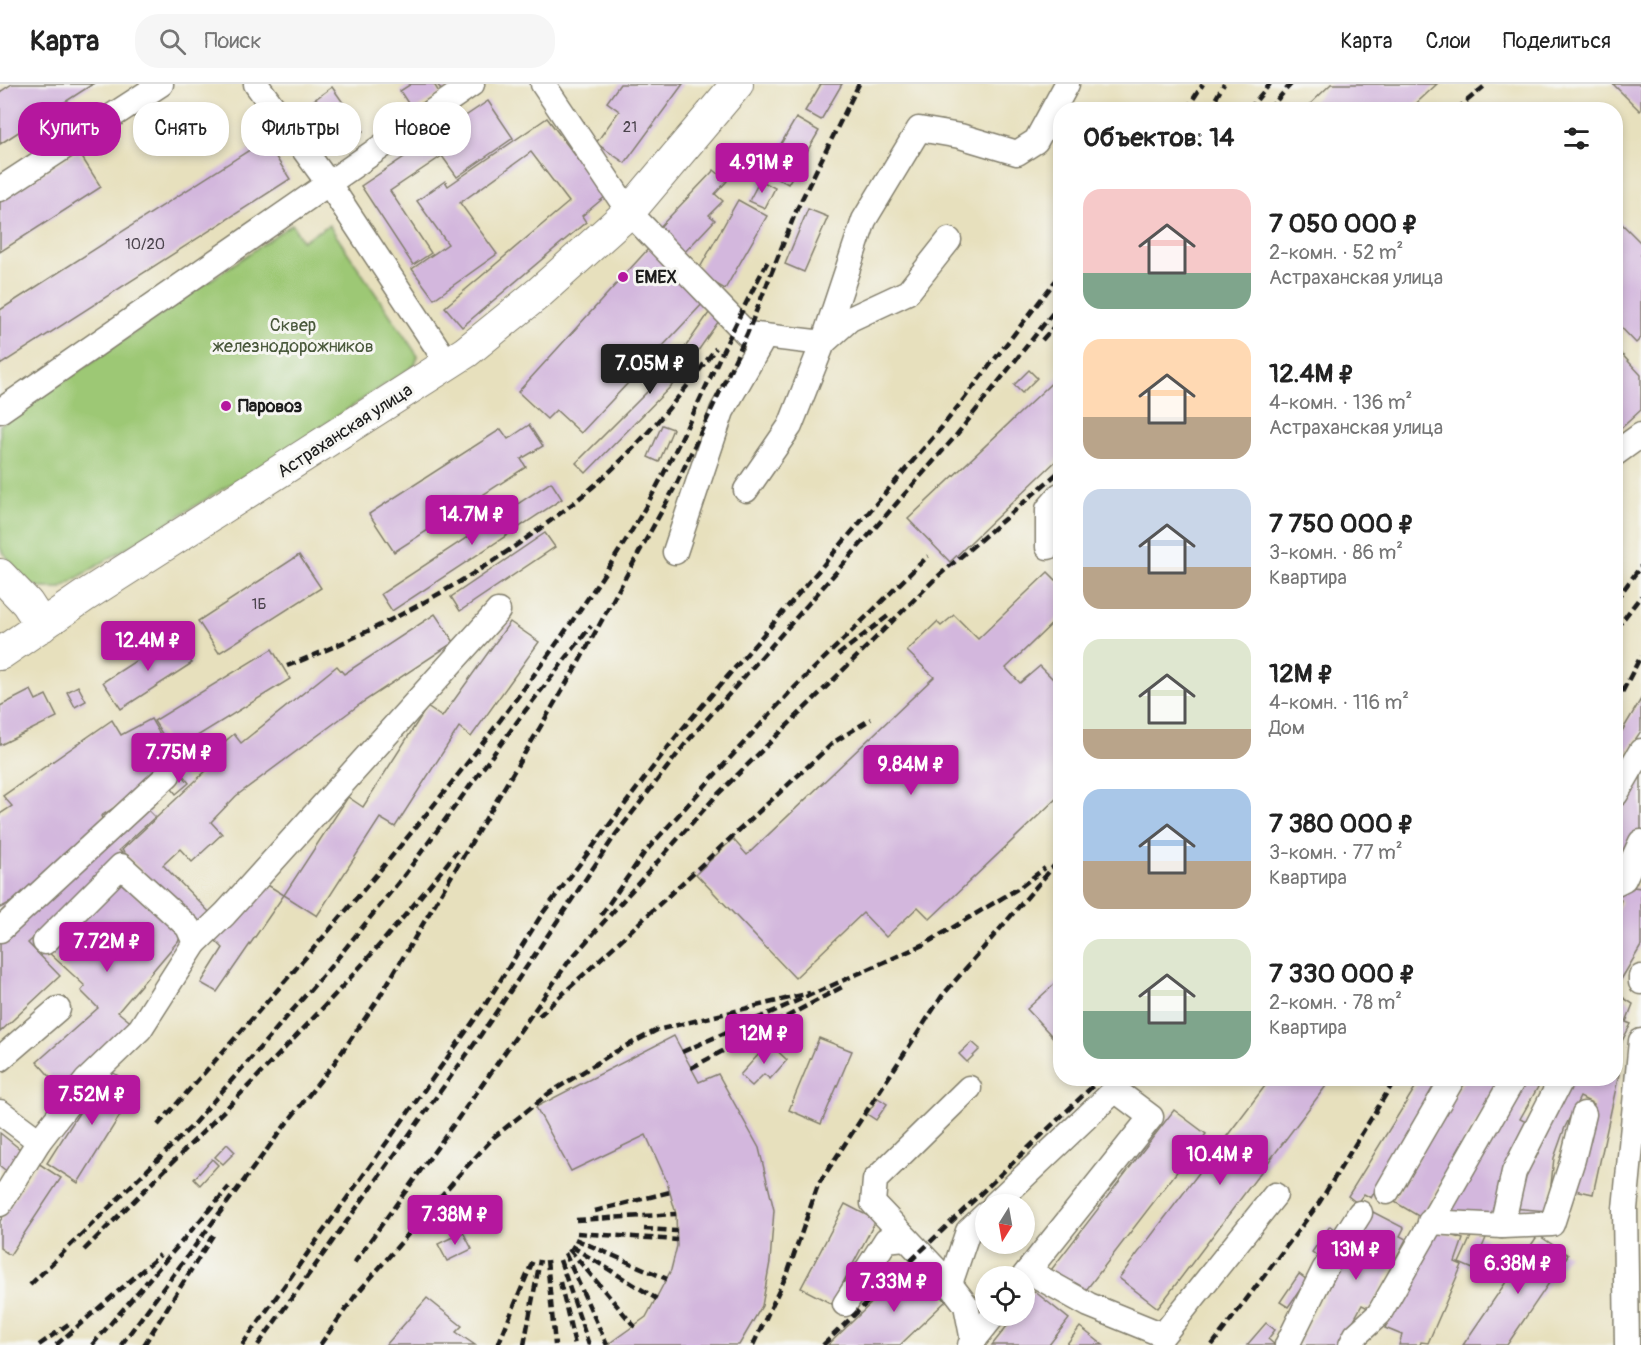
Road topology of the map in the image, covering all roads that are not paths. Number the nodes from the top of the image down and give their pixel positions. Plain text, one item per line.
1 (160, 84) edge
2 (256, 84) edge
3 (472, 84) edge
4 (543, 84) edge
5 (737, 84) edge
6 (1066, 84) edge
7 (1057, 102) edge
8 (1053, 109) edge
9 (329, 184) junction
10 (0, 189) edge
11 (629, 212) junction
12 (949, 240) dead end
13 (765, 336) junction
14 (823, 343) junction
15 (448, 364) junction
16 (0, 411) edge
17 (1641, 435) edge
18 (1623, 448) edge
19 (746, 490) dead end
20 (1053, 503) edge
21 (1048, 547) dead end
22 (675, 552) dead end
23 (0, 575) edge
24 (498, 611) dead end
25 (42, 626) junction
26 (0, 654) edge
27 (1641, 752) edge
28 (168, 775) dead end
29 (1623, 782) edge
30 (1641, 842) edge
31 (1627, 881) edge
32 (0, 930) edge
33 (45, 942) dead end
34 (195, 943) junction
35 (1641, 976) edge
36 (1641, 982) edge
37 (58, 1009) dead end
38 (1641, 1041) edge
39 (0, 1059) edge
40 (1448, 1086) edge
41 (1509, 1086) edge
42 (1558, 1086) edge
43 (969, 1089) dead end
44 (0, 1112) edge
45 (1584, 1114) dead end
46 (39, 1141) junction
47 (1388, 1192) dead end
48 (1006, 1194) edge
49 (1275, 1195) dead end
50 (0, 1204) edge
51 (1360, 1213) dead end
52 (1430, 1222) junction
53 (975, 1224) edge
54 (1502, 1226) junction
55 (905, 1238) junction
56 (1032, 1266) edge
57 (1035, 1278) edge
58 (950, 1284) junction
59 (845, 1304) dead end
60 (985, 1326) edge
61 (972, 1343) edge
62 (1287, 1345) edge
63 (1351, 1345) edge
64 (1627, 1345) edge

1 - 10 street
2 - 9 street
3 - 9 street
4 - 11 street
5 - 11 main road, Астраханская улица
6 - 7 street
8 - 14 street
9 - 15 street
9 - 16 street
11 - 13 street
11 - 15 main road, Астраханская улица
12 - 14 street
13 - 14 street
13 - 22 street
14 - 19 street
15 - 25 main road, Астраханская улица
17 - 18 street
20 - 21 street
23 - 25 main road
24 - 34 street
25 - 26 main road, Астраханская улица
27 - 29 street
28 - 32 street
30 - 31 street
33 - 34 street
34 - 46 street
35 - 36 street
37 - 39 street
38 - 64 street
40 - 47 street
41 - 52 street
42 - 54 street
43 - 55 street
44 - 46 street
45 - 54 street
46 - 50 street
48 - 56 street
49 - 57 street
51 - 62 street
52 - 54 street
52 - 63 street
53 - 58 street
55 - 58 street
55 - 59 street
58 - 61 street
60 - 61 street

